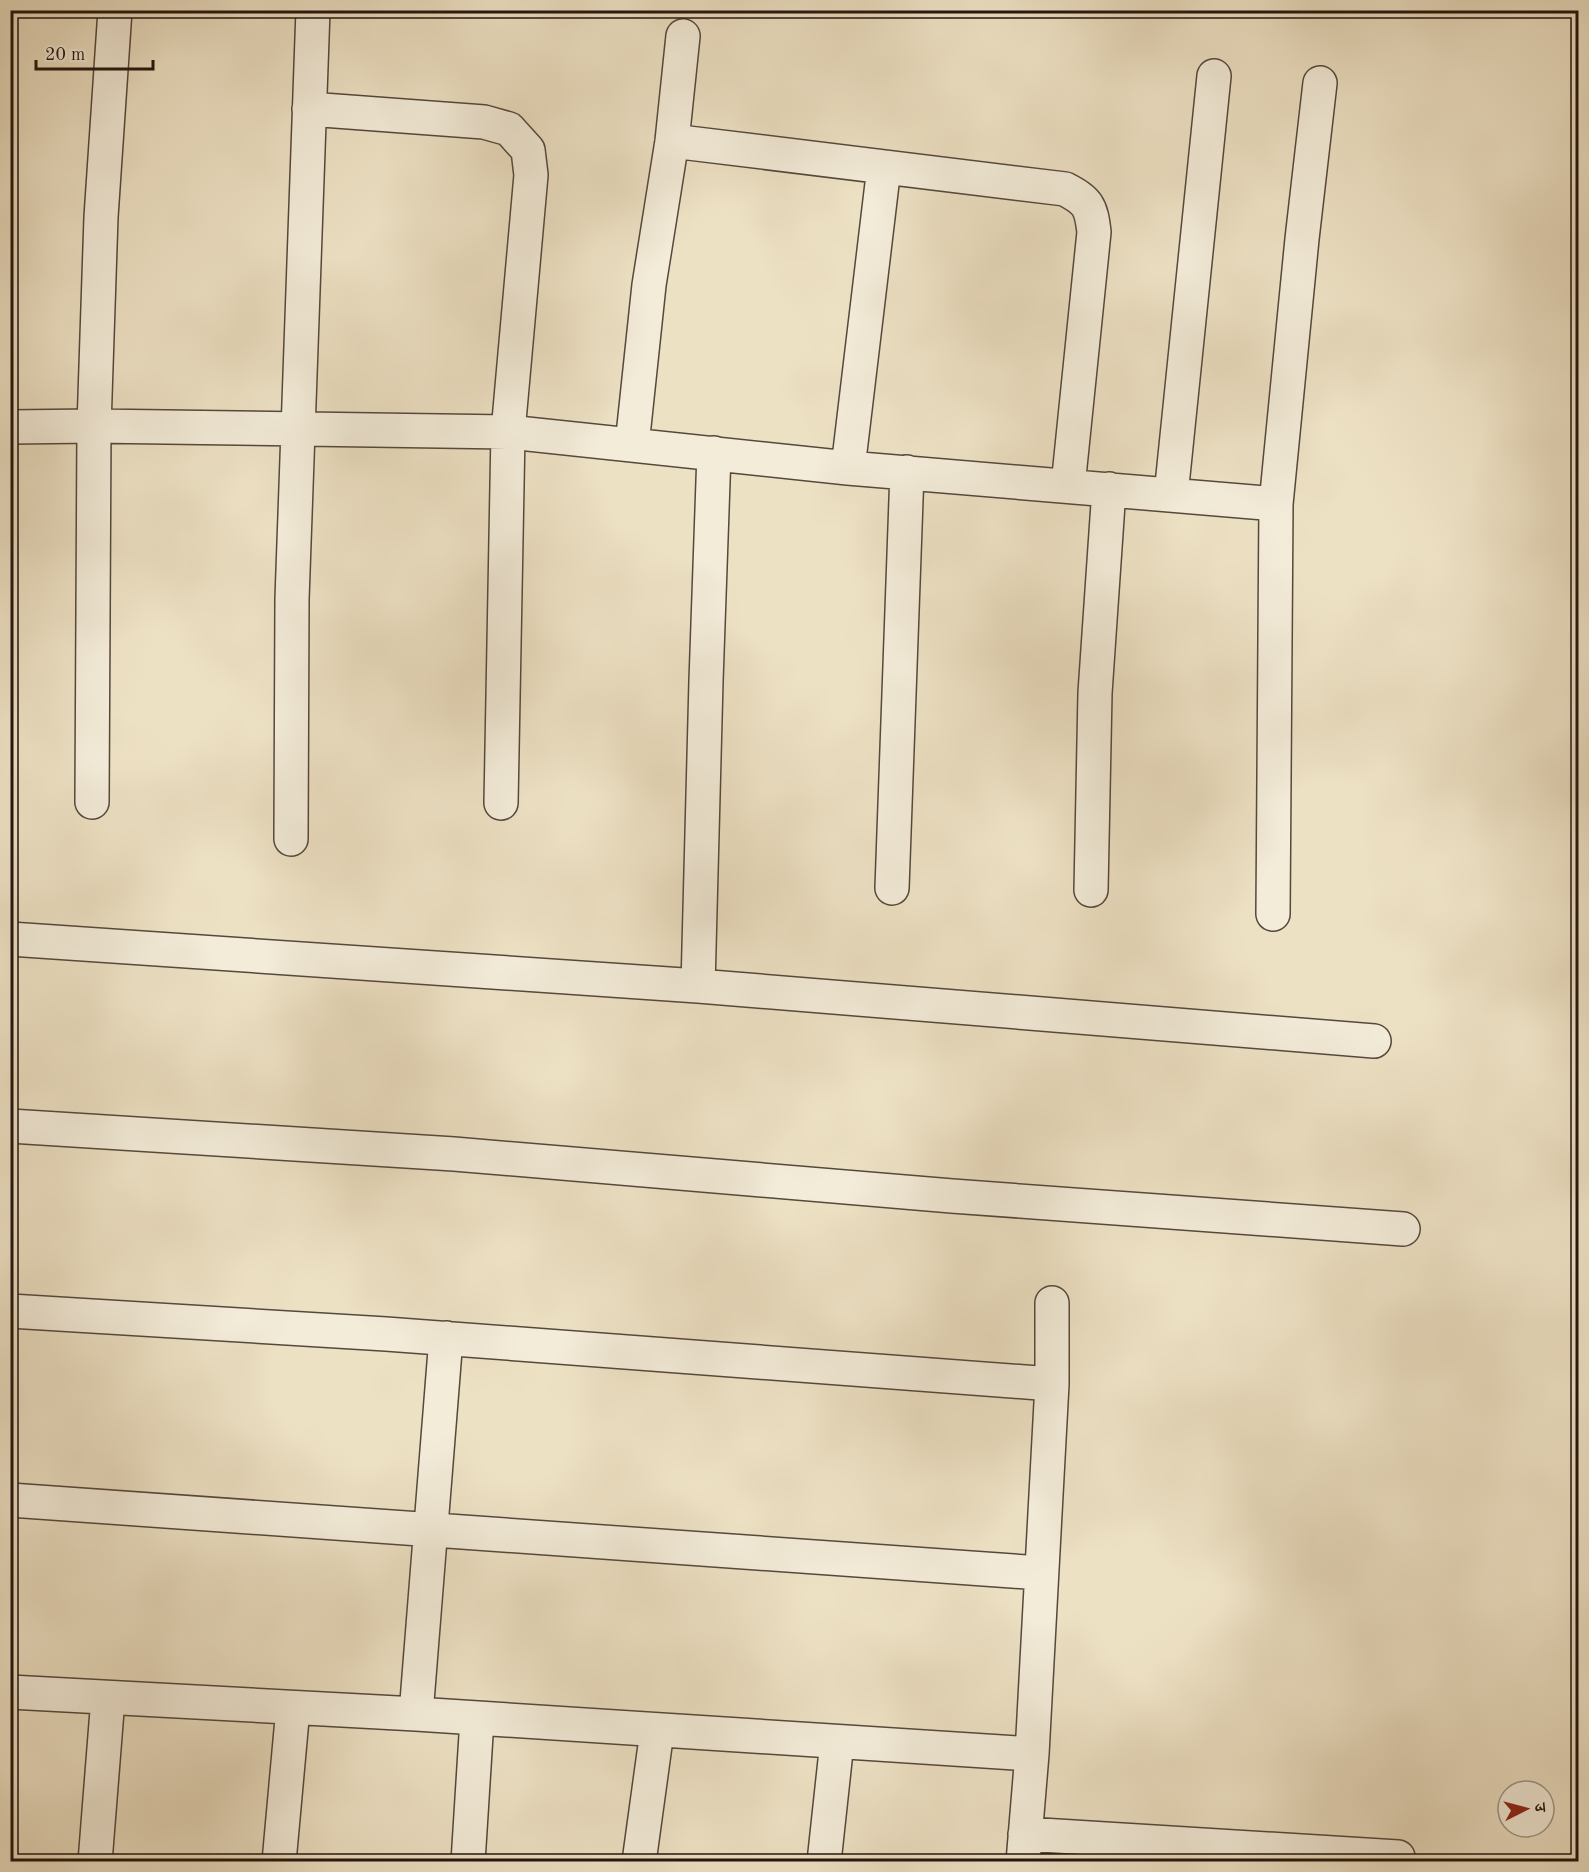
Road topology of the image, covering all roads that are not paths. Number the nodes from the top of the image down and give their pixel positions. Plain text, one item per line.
1 (115, 10) edge
2 (312, 10) edge
3 (683, 36) dead end
4 (1214, 76) dead end
5 (1320, 84) dead end
6 (309, 109) junction
7 (672, 141) junction
8 (884, 167) junction
9 (94, 426) junction
10 (10, 427) edge
11 (298, 429) junction
12 (508, 432) junction
13 (632, 445) junction
14 (714, 453) junction
15 (848, 468) junction
16 (907, 472) junction
17 (1068, 486) junction
18 (1109, 489) junction
19 (1171, 495) junction
20 (1276, 504) junction
21 (93, 802) dead end
22 (501, 803) dead end
23 (291, 839) dead end
24 (892, 888) dead end
25 (1091, 890) dead end
26 (1273, 915) dead end
27 (10, 939) edge
28 (698, 986) junction
29 (1374, 1041) dead end
30 (10, 1126) edge
31 (1403, 1229) dead end
32 (1052, 1303) dead end
33 (10, 1311) edge
34 (446, 1338) junction
35 (1052, 1384) junction
36 (10, 1500) edge
37 (431, 1529) junction
38 (1041, 1573) junction
39 (10, 1692) edge
40 (108, 1698) junction
41 (293, 1708) junction
42 (417, 1714) junction
43 (477, 1719) junction
44 (657, 1731) junction
45 (837, 1742) junction
46 (1032, 1754) junction
47 (1024, 1848) edge
48 (1398, 1857) dead end
49 (95, 1862) edge
50 (279, 1862) edge
51 (468, 1862) edge
52 (639, 1862) edge
53 (824, 1862) edge

1 - 9 street
2 - 6 street
3 - 7 street
4 - 19 street
5 - 20 street
6 - 11 street
6 - 12 street
7 - 8 street
7 - 13 street
8 - 15 street
8 - 17 street
9 - 10 street
9 - 11 street
9 - 21 street
11 - 12 street
11 - 23 street
12 - 13 street
12 - 22 street
13 - 14 street
14 - 15 street
14 - 28 street
15 - 16 street
16 - 17 street
16 - 24 street
17 - 18 street
18 - 19 street
18 - 25 street
19 - 20 street
20 - 26 street
27 - 28 street
28 - 29 street
30 - 31 street
32 - 35 street
33 - 34 street
34 - 35 street
34 - 37 street
35 - 38 street
36 - 37 street
37 - 38 street
37 - 42 street
38 - 46 street
39 - 40 street
40 - 41 street
40 - 49 street
41 - 42 street
41 - 50 street
42 - 43 street
43 - 44 street
43 - 51 street
44 - 45 street
44 - 52 street
45 - 46 street
45 - 53 street
46 - 47 street
47 - 48 street

